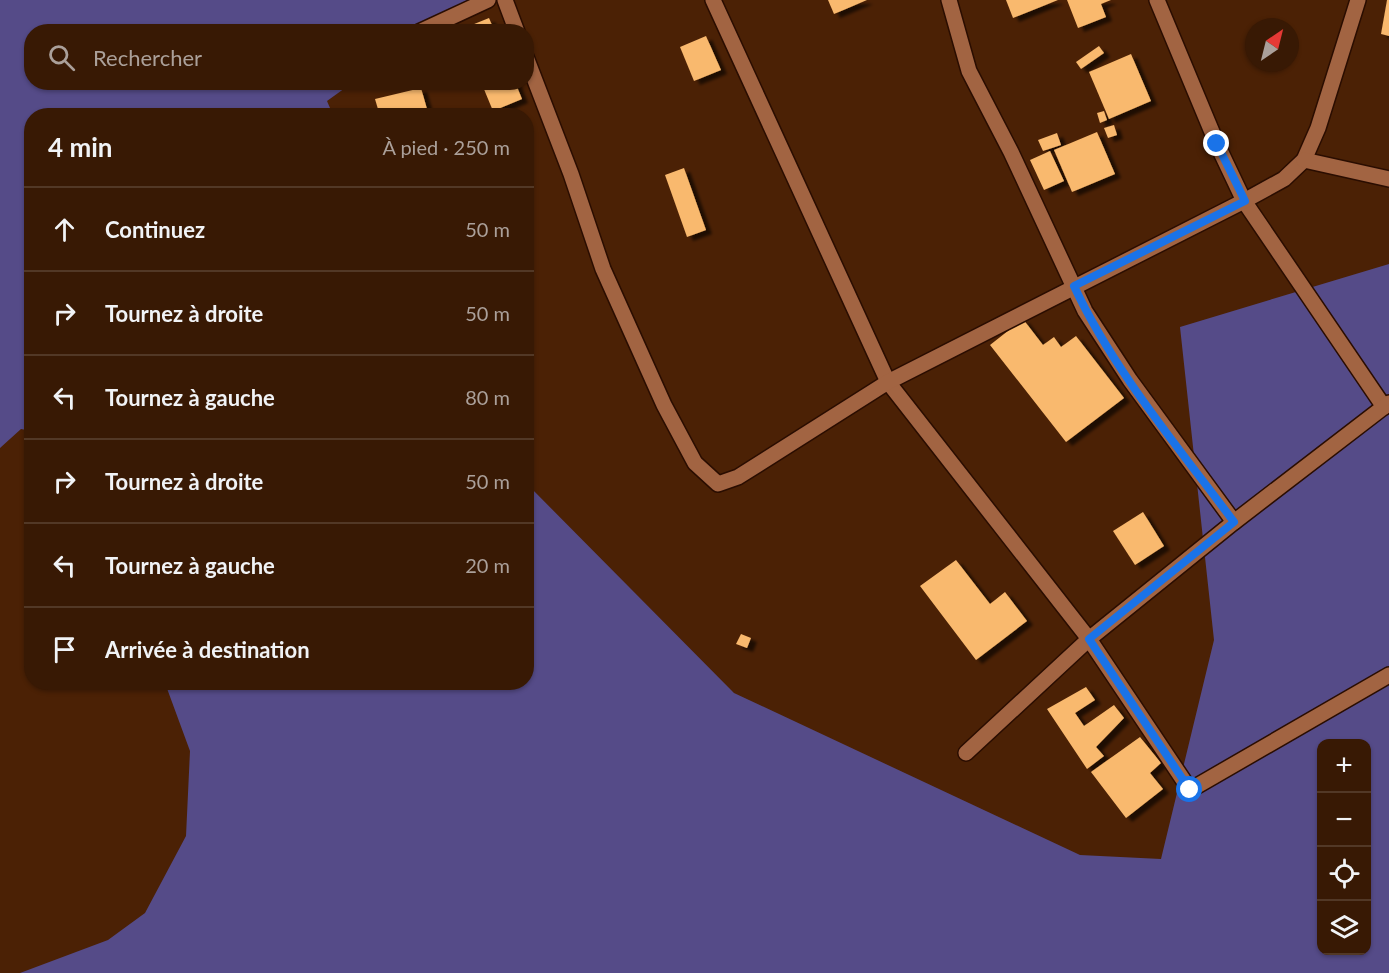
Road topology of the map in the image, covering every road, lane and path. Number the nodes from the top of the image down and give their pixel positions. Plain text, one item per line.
1 (488, 0) edge
2 (505, 0) edge
3 (713, 0) edge
4 (949, 0) edge
5 (1157, 0) edge
6 (1358, 0) edge
7 (436, 24) edge
8 (514, 24) edge
9 (534, 78) edge
10 (1304, 160) junction
11 (1389, 179) edge
12 (1245, 201) junction
13 (1074, 286) junction
14 (888, 382) junction
15 (1386, 405) edge
16 (1234, 522) junction
17 (1089, 639) junction
18 (1389, 675) edge
19 (966, 753) dead end

1 - 7 street
2 - 8 street
3 - 14 street
4 - 13 street
5 - 12 street
6 - 10 street
9 - 14 street
10 - 11 street
10 - 12 street
12 - 13 street
12 - 15 street
13 - 14 street
13 - 16 street
14 - 17 street
15 - 16 street
16 - 17 street
17 - 18 street
17 - 19 street

